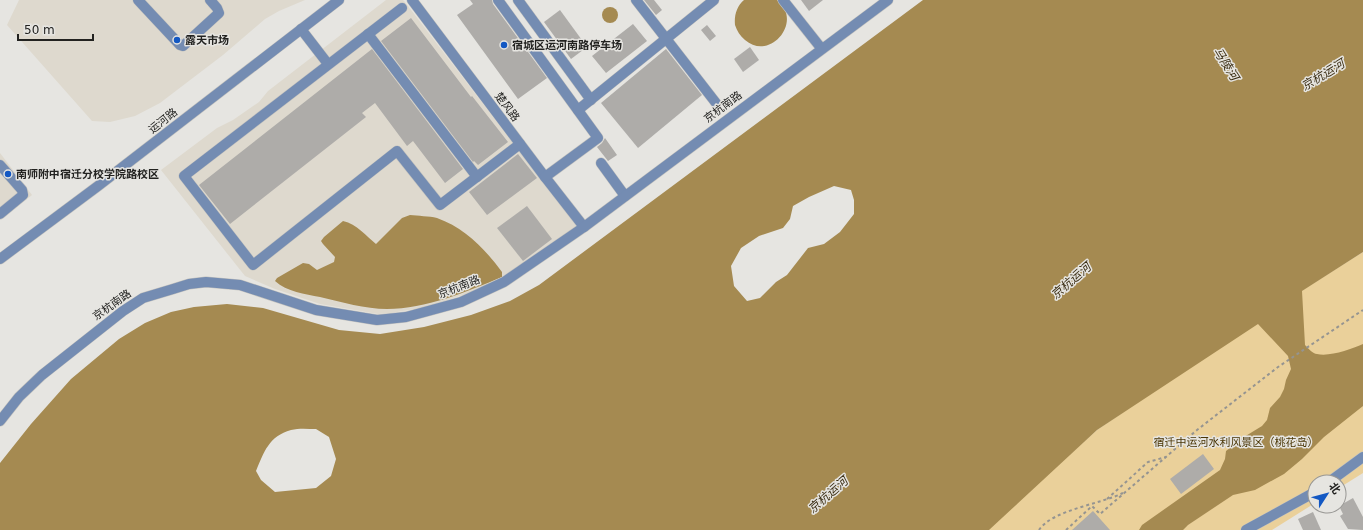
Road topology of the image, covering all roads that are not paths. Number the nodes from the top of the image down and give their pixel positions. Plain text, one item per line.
1 (138, 0) edge
2 (339, 0) edge
3 (412, 0) edge
4 (498, 0) edge
5 (518, 0) edge
6 (636, 0) edge
7 (714, 0) edge
8 (783, 0) edge
9 (888, 0) edge
10 (214, 1) edge
11 (402, 8) dead end
12 (301, 29) junction
13 (368, 34) junction
14 (666, 39) junction
15 (821, 48) junction
16 (328, 64) junction
17 (591, 100) junction
18 (716, 103) dead end
19 (578, 110) junction
20 (520, 144) junction
21 (601, 163) dead end
22 (0, 165) edge
23 (477, 176) junction
24 (545, 177) junction
25 (625, 196) junction
26 (0, 214) edge
27 (584, 227) junction
28 (0, 259) edge
29 (0, 421) edge
30 (1363, 457) edge
31 (1340, 474) edge
32 (1307, 496) edge
33 (1246, 530) edge

1 - 10 street
2 - 12 street, 运河路
3 - 20 street, 楚风路
4 - 19 street
5 - 17 street
6 - 14 street
7 - 14 street
8 - 15 street
9 - 15 street, 京杭南路
11 - 13 street
12 - 16 street
12 - 28 street, 运河路
13 - 16 street
13 - 23 street
14 - 17 street
14 - 18 street
15 - 25 street, 京杭南路
16 - 23 street
17 - 19 street
19 - 24 street
20 - 23 street
20 - 24 street, 楚风路
21 - 25 street
22 - 26 street
24 - 27 street, 楚风路
25 - 27 street, 京杭南路
27 - 29 street, 京杭南路
30 - 31 street
32 - 33 street

